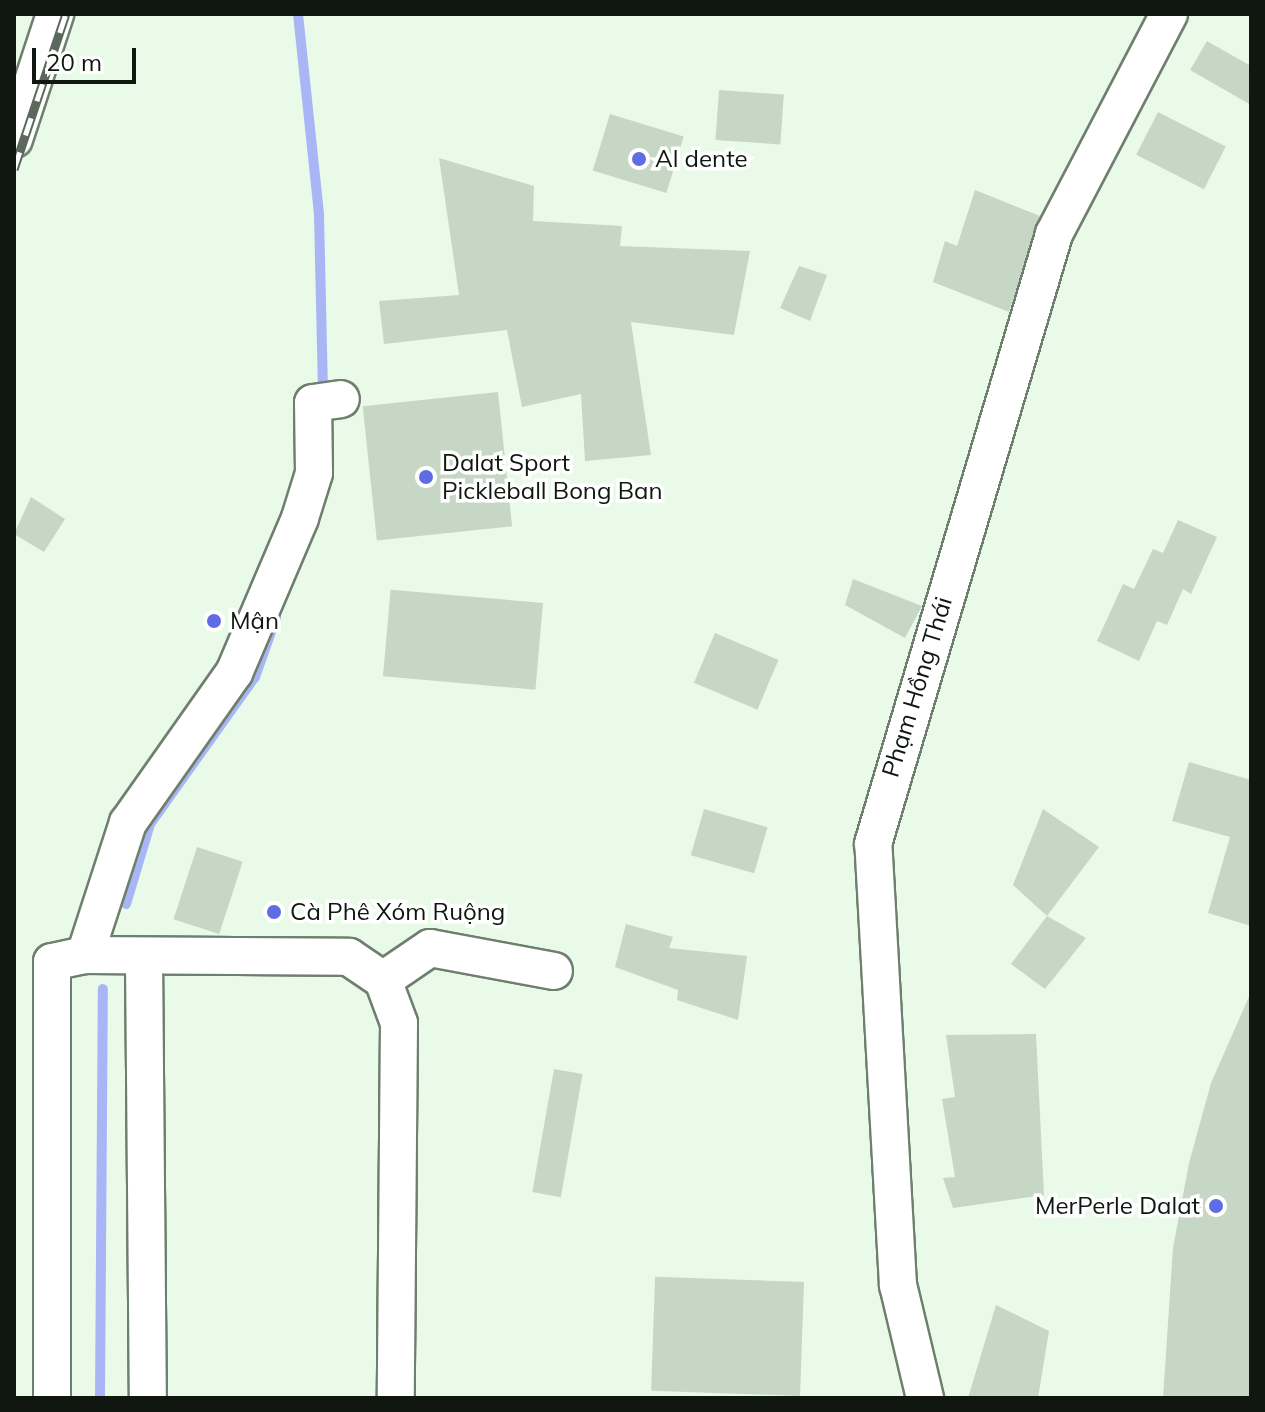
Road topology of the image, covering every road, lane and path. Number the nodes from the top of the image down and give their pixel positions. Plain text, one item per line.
1 (55, 14) edge
2 (1169, 14) edge
3 (14, 139) edge
4 (330, 400) dead end
5 (85, 955) junction
6 (144, 957) junction
7 (554, 971) dead end
8 (383, 980) junction
9 (52, 1398) edge
10 (148, 1398) edge
11 (396, 1398) edge
12 (925, 1398) edge

1 - 3 street
2 - 12 street, Phạm Hồng Thái
4 - 5 street
5 - 6 street
5 - 9 street
6 - 8 street
6 - 10 street
7 - 8 street
8 - 11 street

